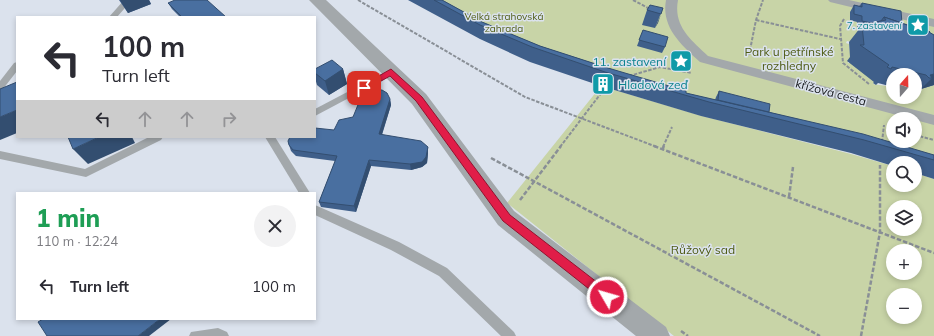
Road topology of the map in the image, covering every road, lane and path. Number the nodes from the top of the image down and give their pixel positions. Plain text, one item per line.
1 (128, 0) edge
2 (317, 0) edge
3 (358, 0) edge
4 (672, 0) edge
5 (763, 0) edge
6 (834, 0) edge
7 (113, 16) edge
8 (756, 20) junction
9 (934, 23) edge
10 (840, 26) dead end
11 (840, 39) junction
12 (749, 54) dead end
13 (16, 66) edge
14 (391, 72) junction
15 (694, 73) dead end
16 (622, 78) edge
17 (870, 86) dead end
18 (0, 87) edge
19 (605, 88) dead end
20 (316, 113) edge
21 (582, 119) junction
22 (934, 120) edge
23 (876, 124) dead end
24 (886, 126) edge
25 (672, 127) dead end
26 (922, 137) edge
27 (156, 138) edge
28 (271, 138) edge
29 (934, 140) edge
30 (662, 150) junction
31 (0, 155) edge
32 (488, 156) dead end
33 (880, 165) dead end
34 (793, 166) dead end
35 (534, 181) junction
36 (304, 192) edge
37 (789, 197) junction
38 (316, 210) edge
39 (506, 218) junction
40 (880, 232) junction
41 (934, 253) edge
42 (676, 327) dead end
43 (195, 336) edge
44 (223, 336) edge
45 (510, 336) edge
46 (657, 336) edge
47 (688, 336) edge
48 (820, 336) edge
49 (861, 336) edge

1 - 7 lane
2 - 14 street
3 - 21 path
4 - 22 street, křížová cesta
5 - 8 path
6 - 9 street
8 - 11 path
8 - 12 path
10 - 11 path
11 - 17 path
13 - 18 lane
14 - 20 lane
14 - 39 street
15 - 16 path
19 - 21 path
21 - 30 path
21 - 35 path
23 - 24 path
25 - 30 path
26 - 29 path
27 - 31 lane
28 - 36 lane
30 - 37 path
32 - 35 path
33 - 40 path
34 - 37 path
35 - 39 path
35 - 48 path
37 - 40 path
38 - 45 lane
39 - 46 street
40 - 41 path
40 - 49 path
42 - 47 path
43 - 44 lane

